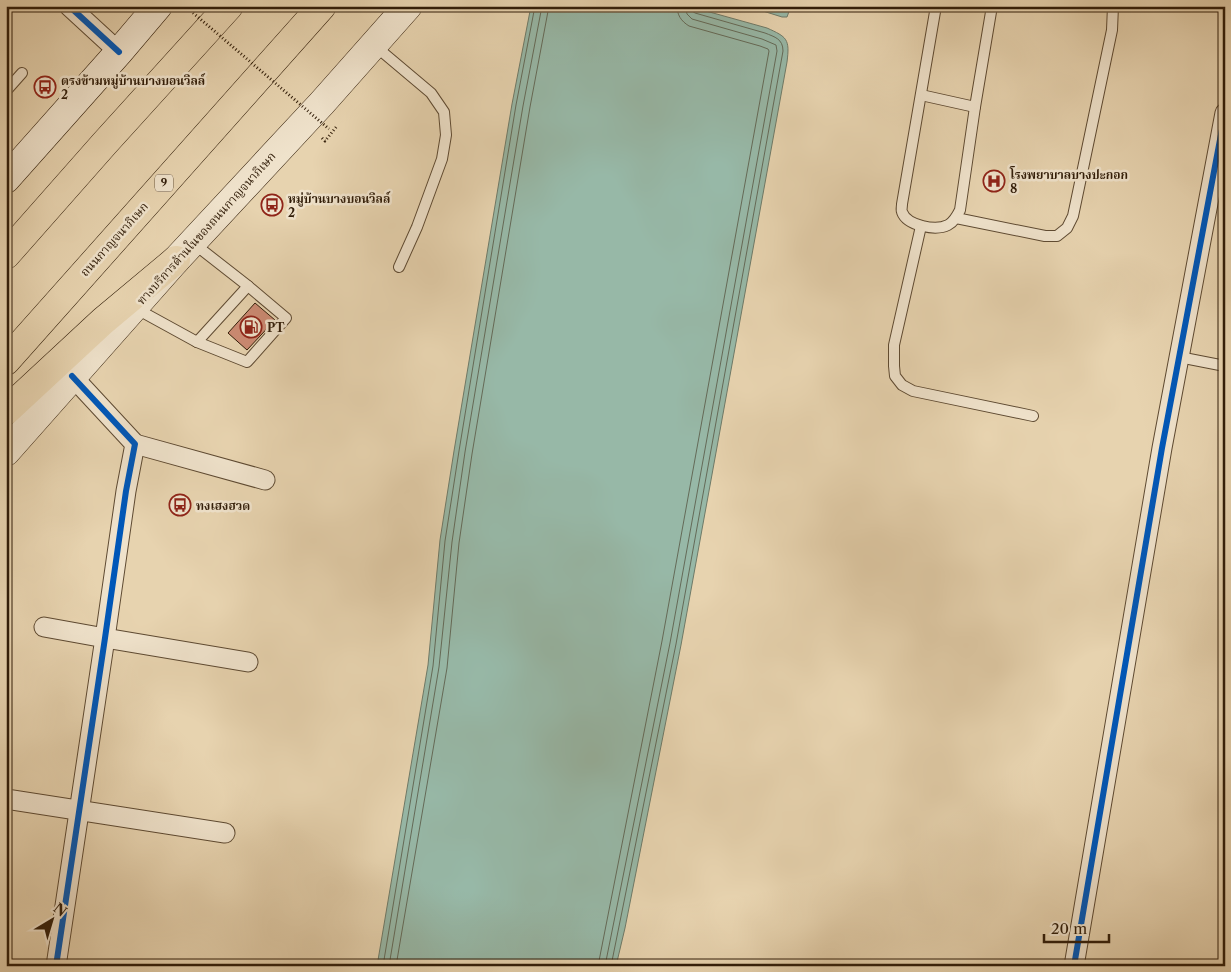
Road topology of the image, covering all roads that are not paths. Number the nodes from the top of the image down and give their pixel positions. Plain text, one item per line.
1 (158, 6) edge
2 (229, 6) edge
3 (322, 6) edge
4 (408, 6) edge
5 (936, 6) edge
6 (992, 6) edge
7 (1113, 6) edge
8 (76, 8) edge
9 (373, 44) junction
10 (119, 52) junction
11 (22, 73) dead end
12 (6, 91) edge
13 (921, 95) junction
14 (975, 107) junction
15 (1225, 113) edge
16 (104, 144) junction
17 (6, 179) edge
18 (956, 218) junction
19 (921, 226) junction
20 (6, 238) edge
21 (184, 251) junction
22 (6, 256) edge
23 (399, 267) dead end
24 (248, 286) junction
25 (134, 307) junction
26 (197, 342) junction
27 (1179, 357) junction
28 (6, 361) edge
29 (1225, 366) edge
30 (72, 376) junction
31 (6, 411) edge
32 (1033, 416) dead end
33 (135, 444) junction
34 (6, 452) edge
35 (265, 480) dead end
36 (44, 626) dead end
37 (105, 638) junction
38 (248, 662) dead end
39 (6, 799) edge
40 (79, 811) junction
41 (225, 834) dead end
42 (56, 966) edge
43 (1074, 966) edge

1 - 10 main road
2 - 16 highway
3 - 28 highway, ถนนกาญจนาภิเษก / 9
4 - 9 main road, ทางบริการด้านในของถนนกาญจนาภิเษก
5 - 13 lane
6 - 14 lane
7 - 18 lane
8 - 10 street
9 - 21 main road, ทางบริการด้านในของถนนกาญจนาภิเษก
9 - 23 lane
10 - 17 main road
11 - 12 lane
13 - 14 lane
13 - 19 lane
14 - 18 lane
15 - 27 street
16 - 20 highway
16 - 22 highway
18 - 19 lane
19 - 32 lane
21 - 24 lane
21 - 25 main road, ทางบริการด้านในของถนนกาญจนาภิเษก
21 - 31 highway
24 - 26 lane
24 - 26 lane
25 - 26 lane
25 - 30 main road, ทางบริการด้านในของถนนกาญจนาภิเษก
27 - 29 lane
27 - 43 street
30 - 33 street
30 - 34 main road, ทางบริการด้านในของถนนกาญจนาภิเษก
33 - 35 street
33 - 37 street
36 - 37 street
37 - 38 street
37 - 40 street
39 - 40 street
40 - 41 street
40 - 42 street

